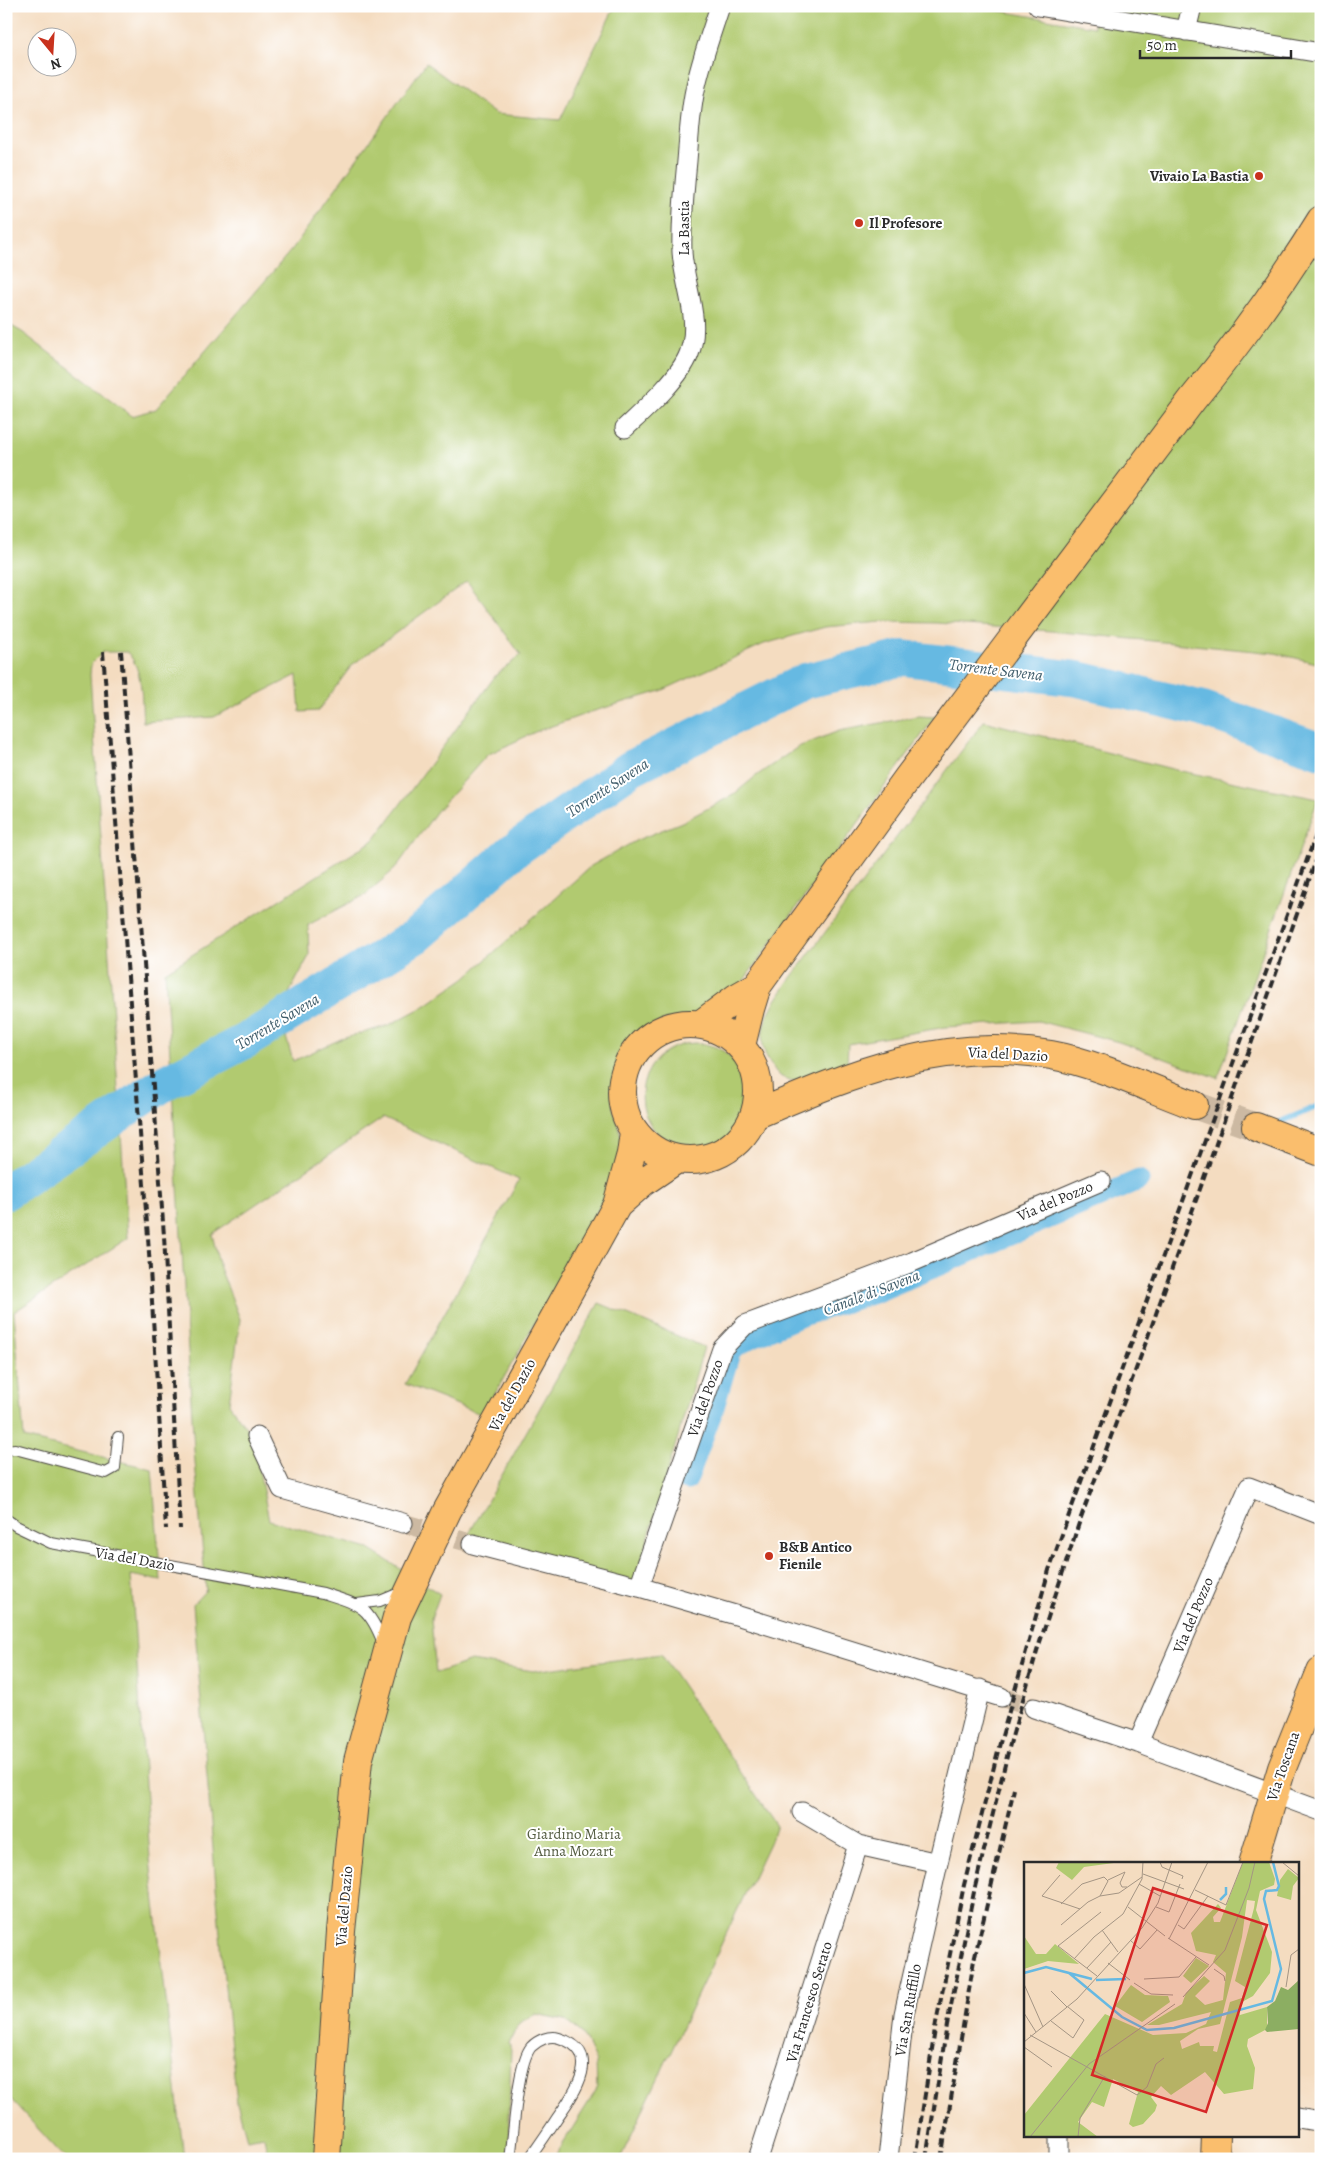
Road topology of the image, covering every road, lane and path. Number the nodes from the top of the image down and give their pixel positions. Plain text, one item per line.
1 (720, 6) edge
2 (1038, 6) edge
3 (1192, 6) edge
4 (1186, 31) junction
5 (1321, 53) edge
6 (1321, 220) edge
7 (625, 428) dead end
8 (758, 986) junction
9 (701, 1024) junction
10 (741, 1046) junction
11 (756, 1073) junction
12 (820, 1087) junction
13 (1194, 1105) tunnel mouth
14 (755, 1115) junction
15 (1256, 1127) tunnel mouth
16 (634, 1132) junction
17 (1321, 1152) edge
18 (677, 1159) junction
19 (1102, 1181) dead end
20 (617, 1205) junction
21 (257, 1436) dead end
22 (118, 1437) dead end
23 (6, 1450) edge
24 (1321, 1516) edge
25 (6, 1519) edge
26 (402, 1523) tunnel mouth
27 (474, 1544) tunnel mouth
28 (411, 1586) junction
29 (639, 1587) junction
30 (357, 1604) junction
31 (386, 1656) junction
32 (1321, 1671) edge
33 (980, 1690) junction
34 (1001, 1697) tunnel mouth
35 (1034, 1708) tunnel mouth
36 (1138, 1743) junction
37 (1273, 1794) junction
38 (1321, 1811) edge
39 (802, 1812) dead end
40 (865, 1846) junction
41 (1254, 1862) edge
42 (938, 1863) junction
43 (1300, 2118) edge
44 (1321, 2122) edge
45 (1059, 2138) edge
46 (1216, 2138) edge
47 (326, 2159) edge
48 (510, 2159) edge
49 (529, 2159) edge
50 (758, 2159) edge
51 (888, 2159) edge
52 (1059, 2159) edge
53 (1215, 2159) edge

1 - 7 street, La Bastia
2 - 4 street
3 - 4 street
4 - 5 street
6 - 8 main road
8 - 9 main road
8 - 10 main road
9 - 10 main road
9 - 16 main road
10 - 11 main road
11 - 12 main road, Via del Dazio
11 - 14 main road
12 - 13 main road, Via del Dazio
12 - 14 main road, Via del Dazio
14 - 18 main road
15 - 17 main road
16 - 18 main road
16 - 20 main road, Via del Dazio
18 - 20 main road, Via del Dazio
19 - 29 street, Via del Pozzo
20 - 28 main road, Via del Dazio
21 - 26 street
22 - 23 lane
24 - 36 street, Via del Pozzo
25 - 30 lane, Via del Dazio
27 - 29 street
28 - 30 lane, Via del Dazio
28 - 31 main road, Via del Dazio
29 - 33 street
30 - 31 lane
31 - 47 main road, Via del Dazio
32 - 37 main road, Via Toscana
33 - 34 street
33 - 42 street, Via San Ruffillo
35 - 36 street
36 - 37 street
37 - 38 street
37 - 41 main road, Via Toscana
39 - 40 street
40 - 42 street
40 - 50 street, Via Francesco Serato
42 - 51 street, Via San Ruffillo
43 - 44 street
45 - 52 street
46 - 53 main road
48 - 49 lane

